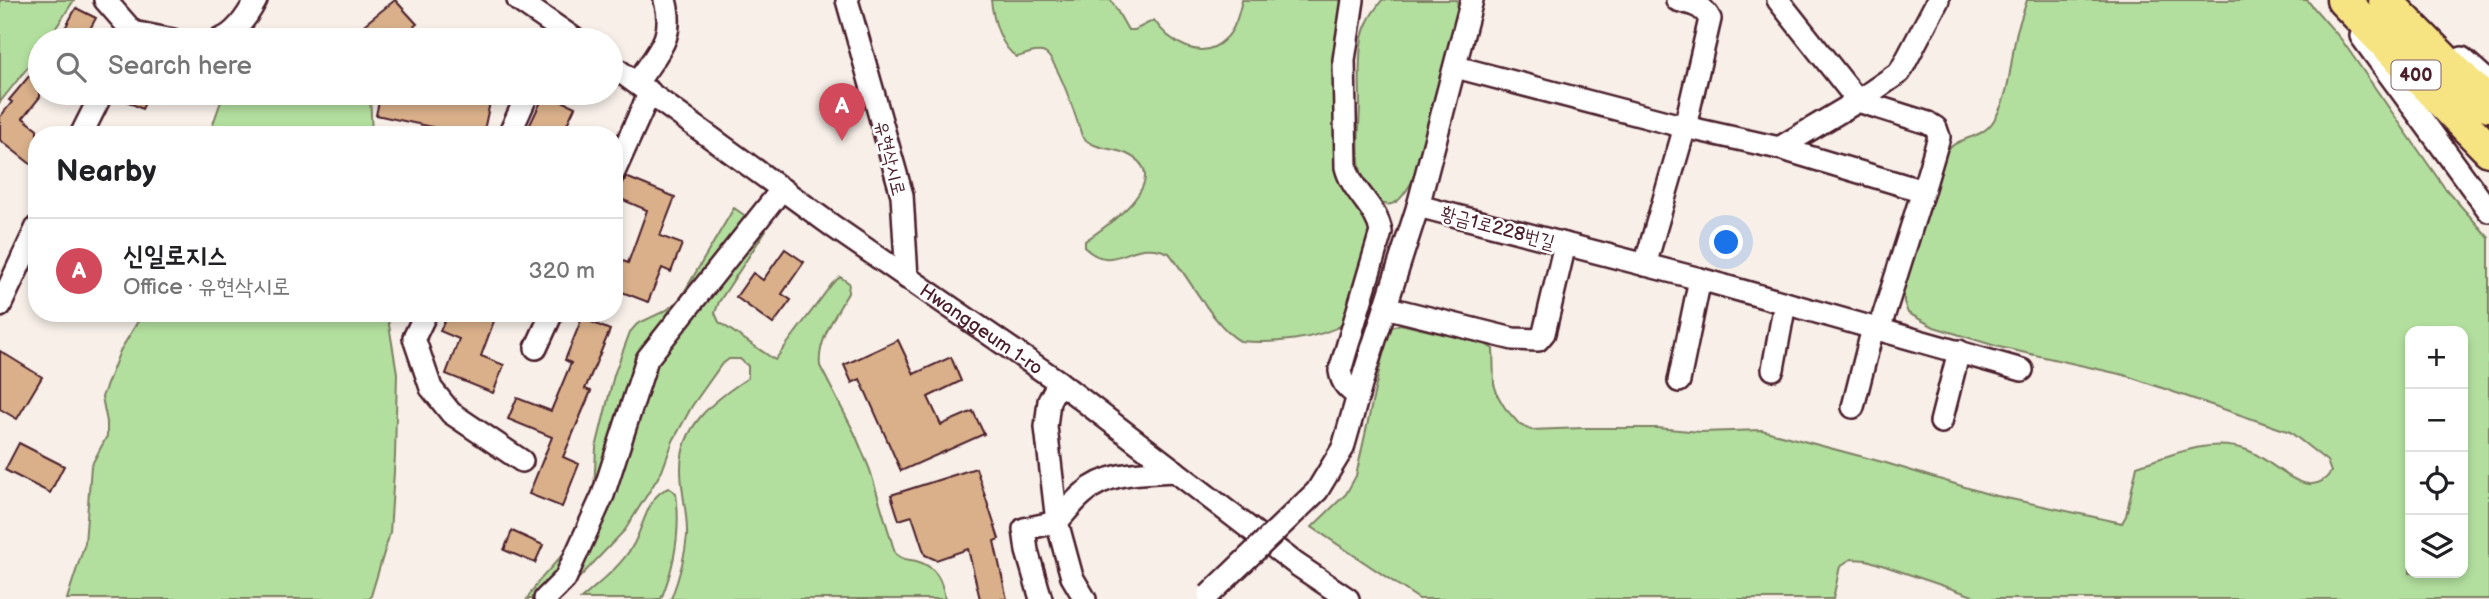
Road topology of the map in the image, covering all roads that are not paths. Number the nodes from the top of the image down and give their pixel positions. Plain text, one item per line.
1 (105, 0) edge
2 (256, 0) edge
3 (518, 0) edge
4 (665, 0) edge
5 (847, 0) edge
6 (1353, 0) edge
7 (1472, 0) edge
8 (1677, 0) edge
9 (1778, 0) edge
10 (1938, 0) edge
11 (2335, 0) edge
12 (2343, 0) edge
13 (2386, 0) edge
14 (125, 28) edge
15 (236, 28) edge
16 (553, 28) edge
17 (1456, 67) junction
18 (623, 74) edge
19 (2489, 82) edge
20 (643, 88) junction
21 (1858, 101) junction
22 (97, 105) edge
23 (523, 105) edge
24 (2489, 105) edge
25 (86, 126) edge
26 (513, 126) edge
27 (1685, 127) junction
28 (623, 146) edge
29 (1779, 148) junction
30 (2489, 150) edge
31 (782, 189) junction
32 (1923, 191) junction
33 (1418, 206) junction
34 (2489, 211) edge
35 (1565, 244) junction
36 (28, 246) edge
37 (1645, 265) junction
38 (907, 278) junction
39 (1700, 279) junction
40 (1785, 303) junction
41 (0, 306) edge
42 (1385, 307) junction
43 (422, 322) edge
44 (548, 322) edge
45 (1876, 329) junction
46 (536, 348) dead end
47 (1959, 351) junction
48 (1773, 369) dead end
49 (2022, 370) dead end
50 (1679, 381) dead end
51 (1059, 382) junction
52 (1358, 396) junction
53 (1853, 407) dead end
54 (1941, 422) dead end
55 (522, 461) dead end
56 (1175, 471) junction
57 (1057, 522) junction
58 (1207, 597) edge
59 (545, 599) edge
60 (1041, 599) edge
61 (1085, 599) edge
62 (1348, 599) edge

1 - 14 street
2 - 15 street
3 - 16 street
4 - 20 street
5 - 38 street, 유현삭시로
6 - 52 street
7 - 17 street
8 - 27 street
9 - 21 street
10 - 21 street
11 - 34 street
12 - 30 highway, 400
13 - 19 street
13 - 24 highway, 400
17 - 27 street
17 - 33 street
18 - 20 street, Hwanggeum 1-ro
20 - 28 street
20 - 31 street, Hwanggeum 1-ro
21 - 29 street
21 - 32 street
22 - 25 street
23 - 26 street
27 - 29 street
27 - 37 street
29 - 32 street
31 - 38 street, Hwanggeum 1-ro
31 - 59 street
32 - 45 street
33 - 35 street, 황금1로228번길
33 - 42 street, 황금1로228번길
35 - 37 street, 황금1로228번길
35 - 42 street
36 - 41 street
37 - 39 street, 황금1로228번길
38 - 51 street, Hwanggeum 1-ro
39 - 40 street, 황금1로228번길
39 - 50 street
40 - 45 street, 황금1로228번길
40 - 48 street
42 - 52 street, 황금1로228번길
43 - 55 street
44 - 46 street
45 - 47 street, 황금1로228번길
45 - 53 street
47 - 49 street, 황금1로228번길
47 - 54 street
51 - 56 street, Hwanggeum 1-ro
51 - 57 street
52 - 58 street, 황금1로228번길, bridge
56 - 57 street
56 - 62 street, Hwanggeum 1-ro
57 - 60 street
57 - 61 street

